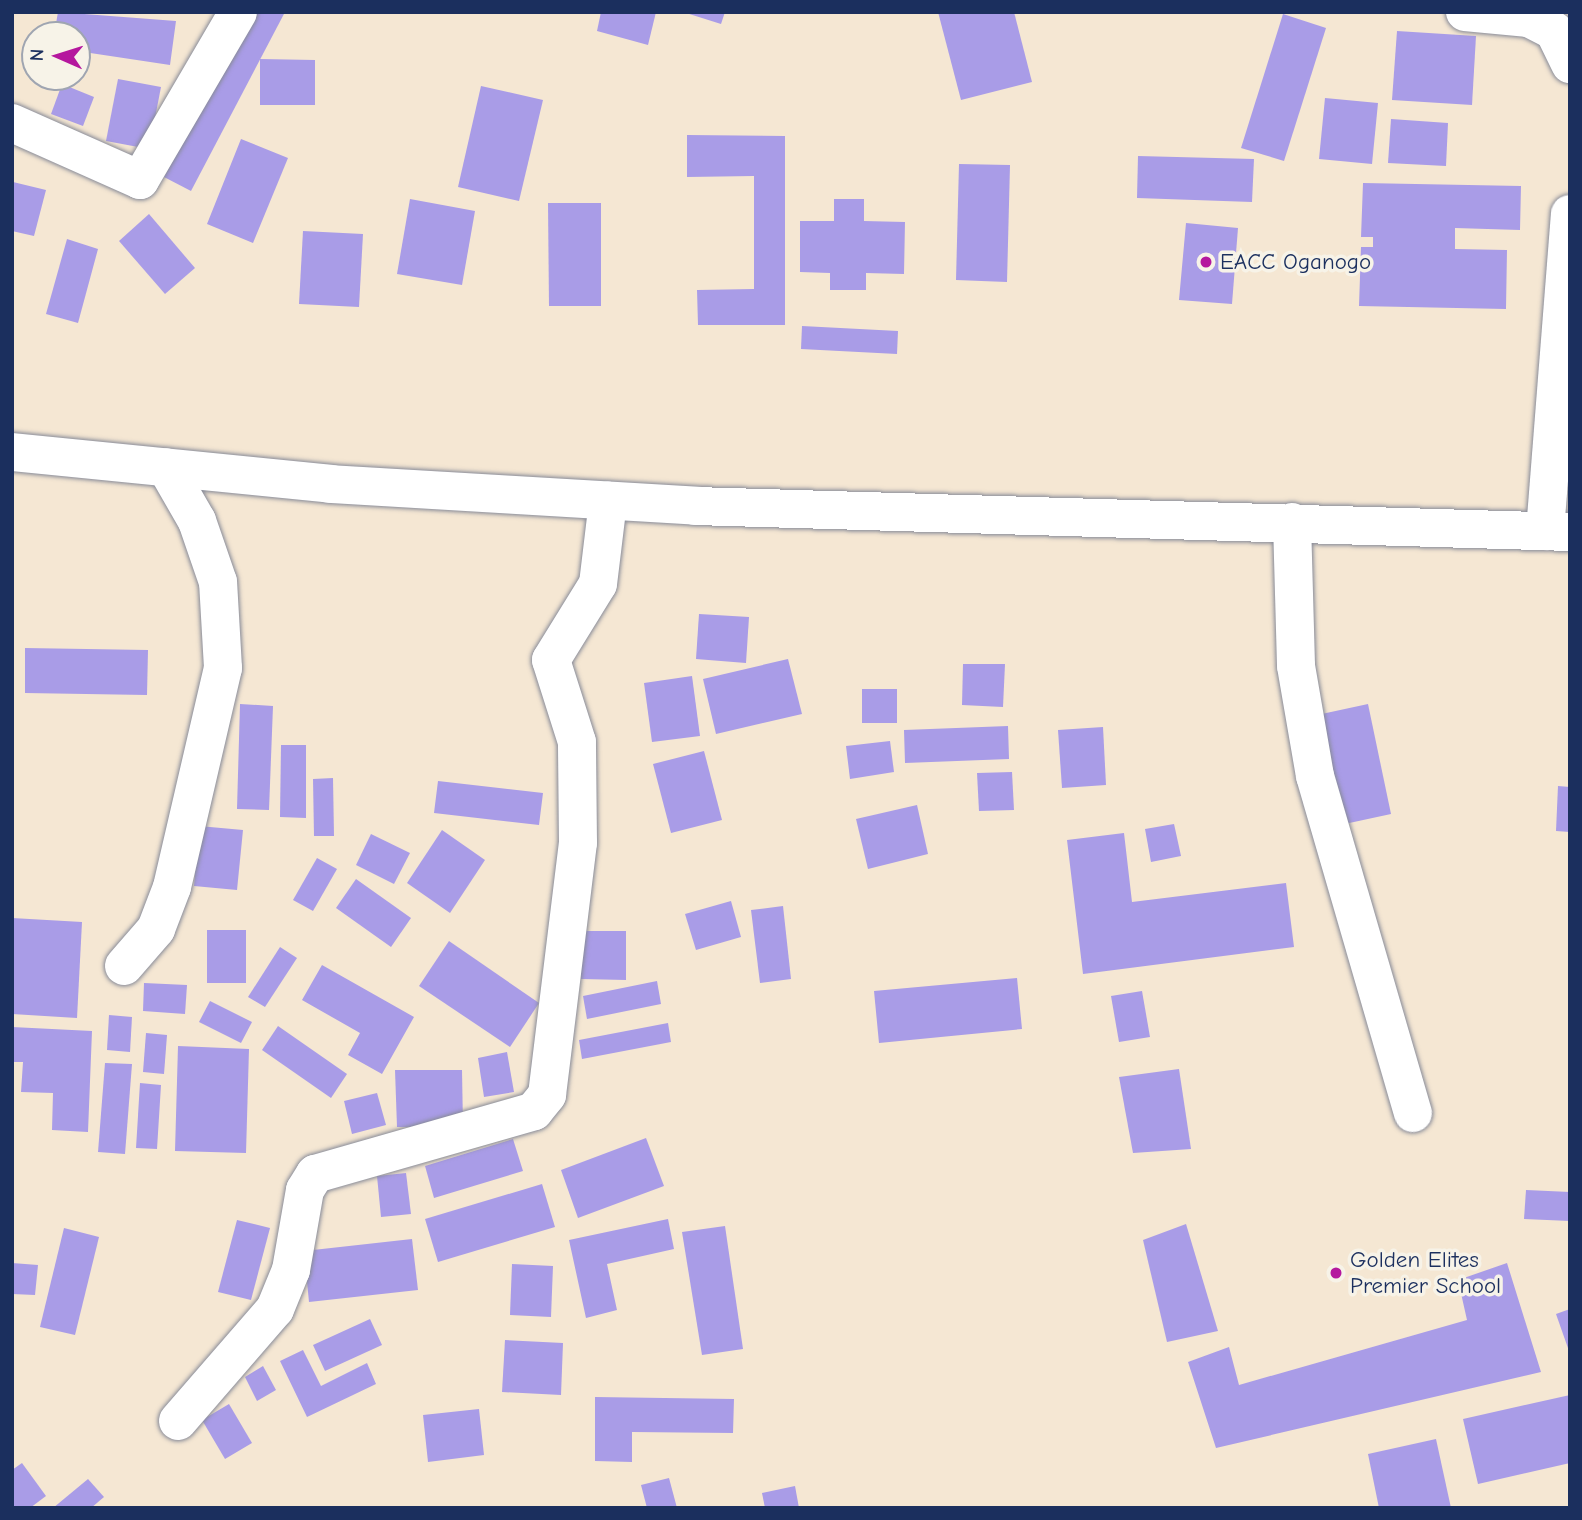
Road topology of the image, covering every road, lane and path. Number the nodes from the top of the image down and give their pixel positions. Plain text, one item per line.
1 (238, 12) edge
2 (1465, 12) edge
3 (1570, 64) edge
4 (12, 122) edge
5 (1570, 214) edge
6 (12, 452) edge
7 (166, 467) junction
8 (608, 501) junction
9 (1292, 522) junction
10 (1557, 532) edge
11 (124, 966) dead end
12 (1413, 1113) dead end
13 (178, 1421) dead end

1 - 4 street
2 - 3 street
5 - 10 street
6 - 7 street
7 - 8 street
7 - 11 street
8 - 9 street
8 - 13 street
9 - 10 street
9 - 12 street

